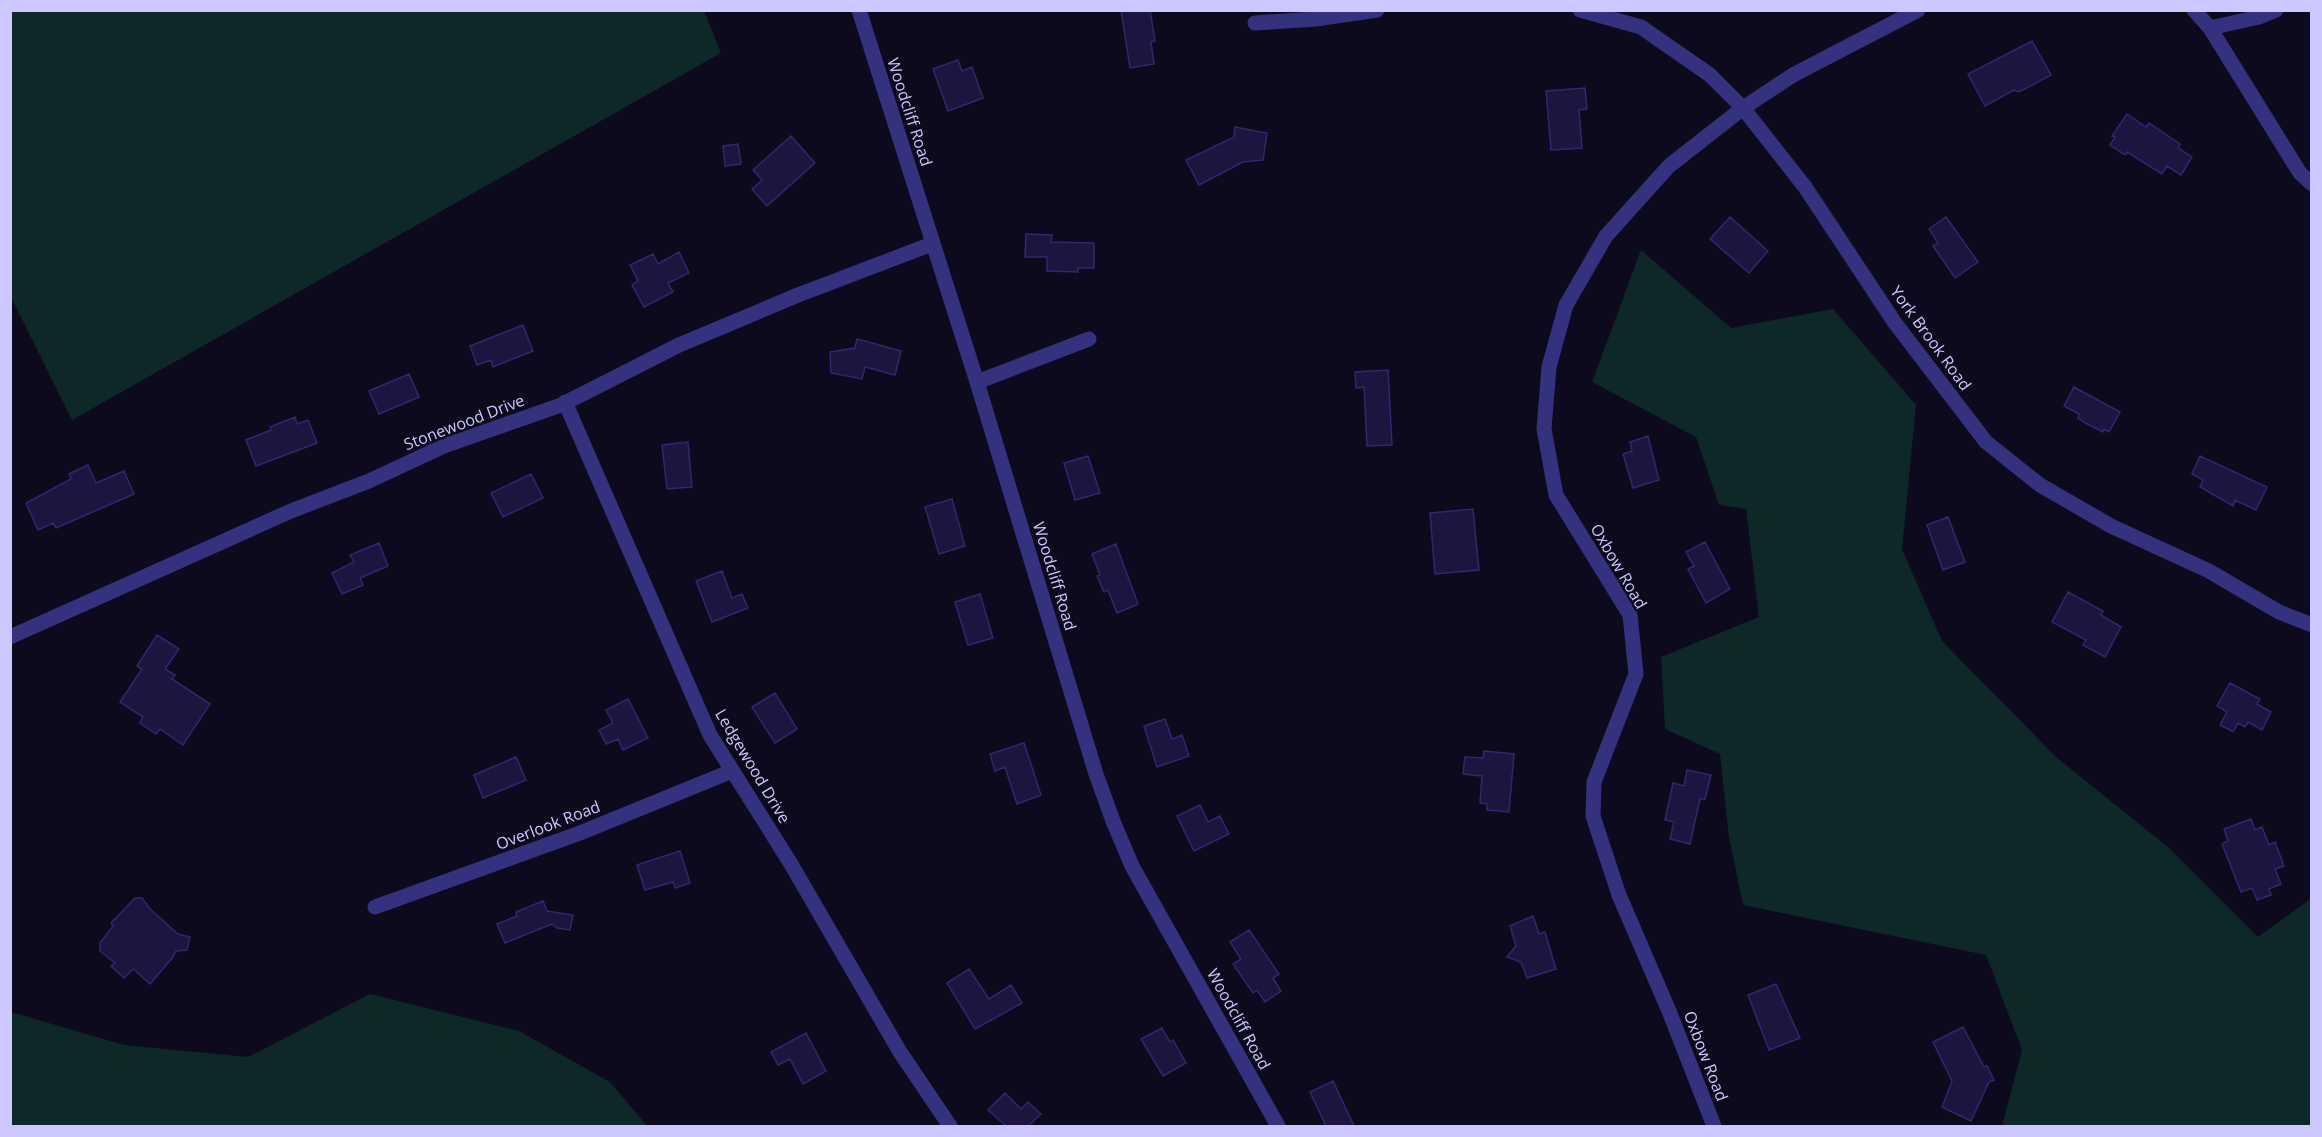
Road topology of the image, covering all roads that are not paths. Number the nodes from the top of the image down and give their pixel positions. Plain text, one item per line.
1 (858, 10) edge
2 (1377, 10) edge
3 (1580, 10) edge
4 (1918, 10) edge
5 (2194, 10) edge
6 (2276, 10) edge
7 (1255, 23) dead end
8 (2210, 28) junction
9 (1743, 108) junction
10 (2312, 184) edge
11 (932, 244) junction
12 (1089, 339) dead end
13 (977, 382) junction
14 (565, 402) junction
15 (2312, 625) edge
16 (10, 638) edge
17 (732, 771) junction
18 (375, 907) dead end
19 (950, 1126) edge
20 (1278, 1126) edge
21 (1714, 1126) edge

1 - 11 street, Woodcliff Road
2 - 7 street
3 - 9 street, York Brook Road
4 - 9 street, Oxbow Road
5 - 8 street
6 - 8 street
8 - 10 street
9 - 15 street, York Brook Road
9 - 21 street, Oxbow Road
11 - 13 street, Woodcliff Road
11 - 14 street, Stonewood Drive
12 - 13 street
13 - 20 street, Woodcliff Road
14 - 16 street, Stonewood Drive
14 - 17 street, Ledgewood Drive
17 - 18 street, Overlook Road
17 - 19 street, Ledgewood Drive

